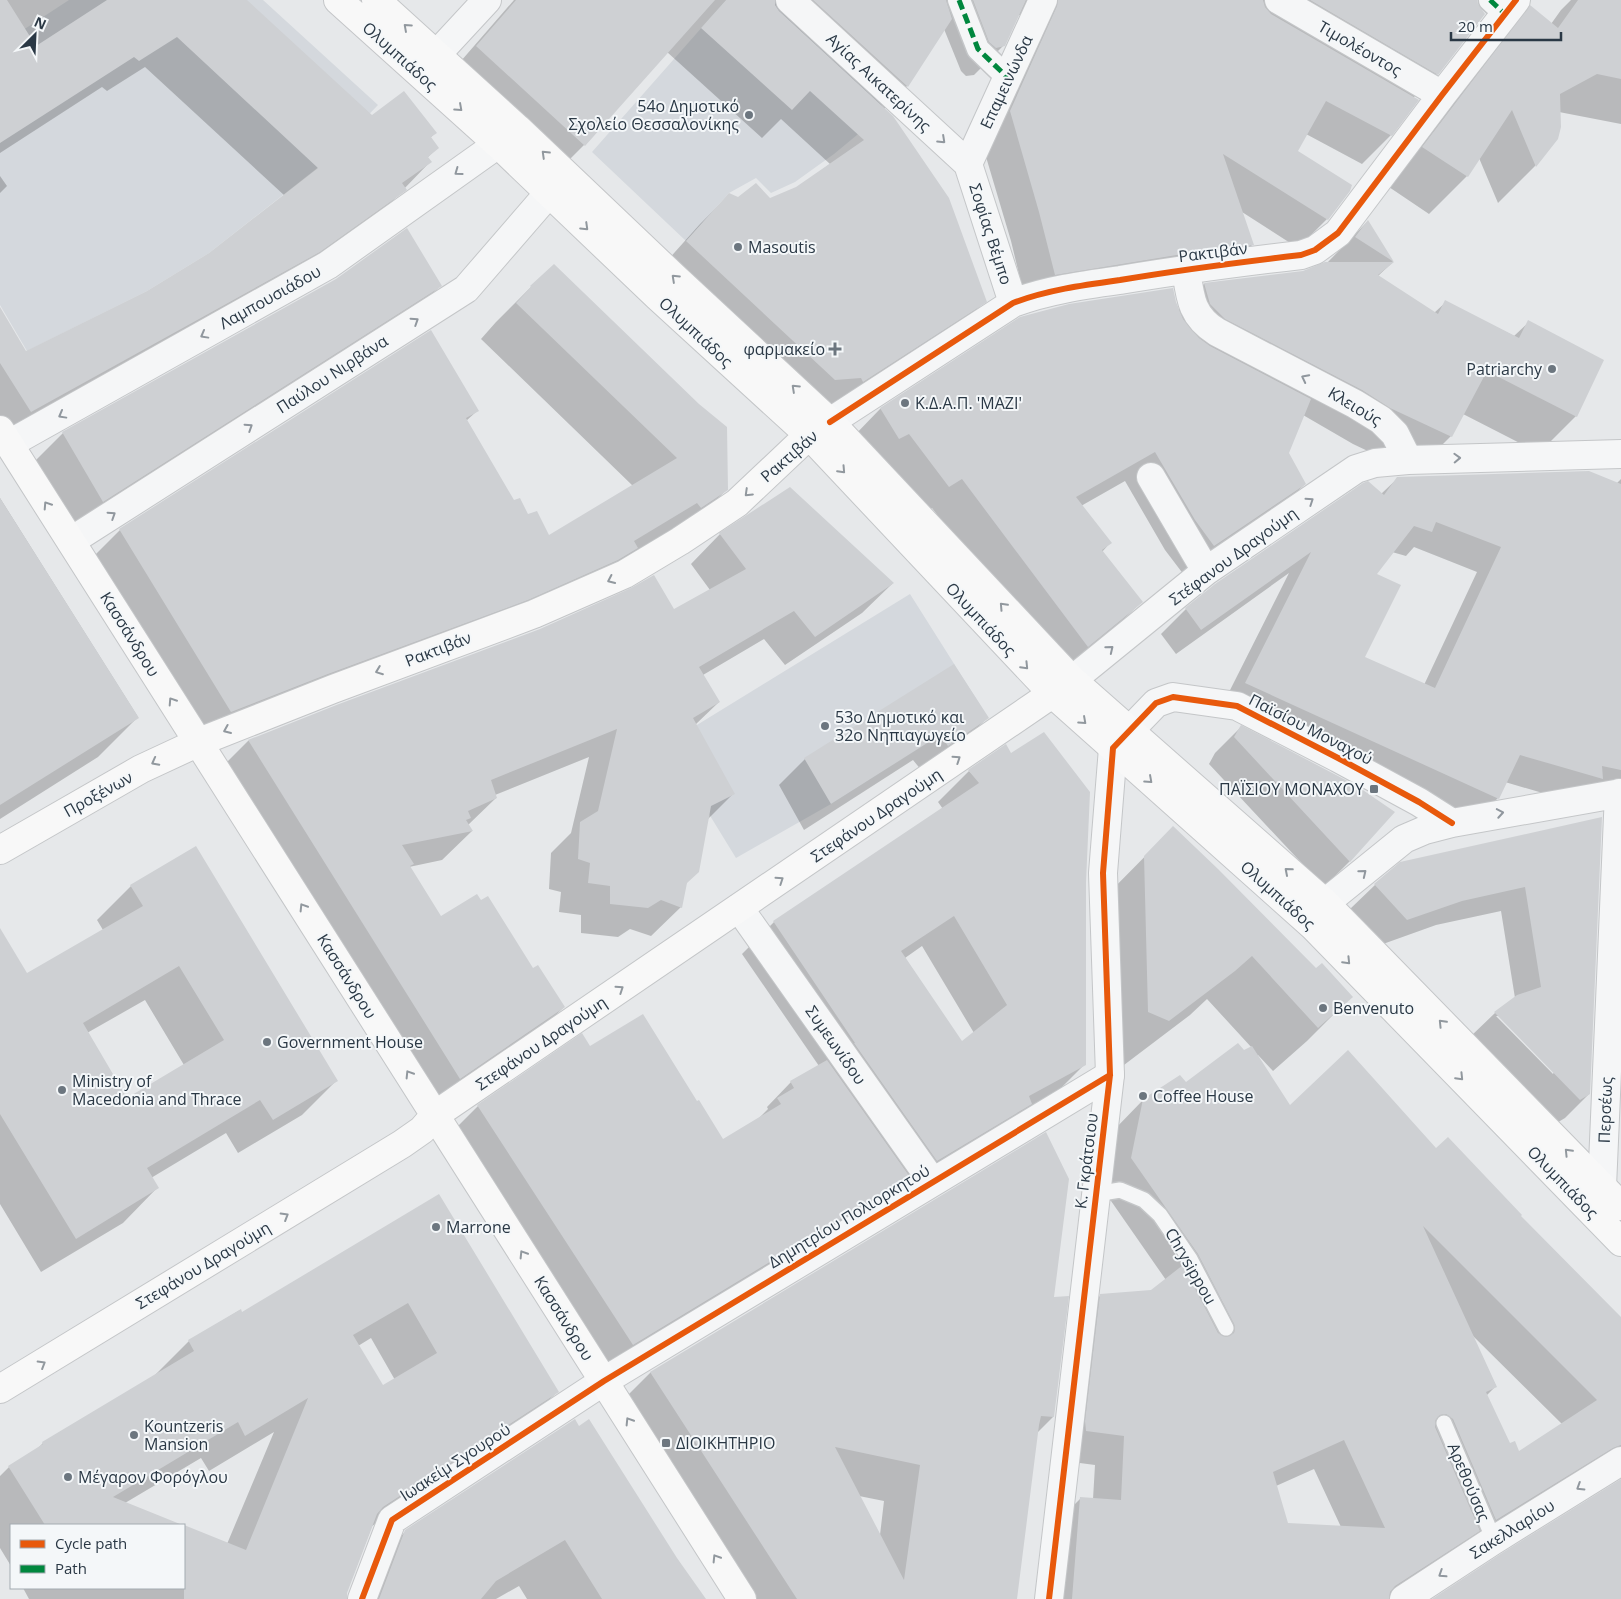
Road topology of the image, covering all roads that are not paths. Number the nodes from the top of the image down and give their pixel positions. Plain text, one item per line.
1 (338, 0) edge
2 (376, 0) edge
3 (487, 0) edge
4 (790, 0) edge
5 (959, 0) edge
6 (1043, 0) edge
7 (1279, 0) edge
8 (1504, 5) edge
9 (438, 54) junction
10 (1008, 78) junction
11 (1442, 95) junction
12 (508, 136) junction
13 (968, 164) junction
14 (558, 185) junction
15 (1186, 269) junction
16 (1013, 303) junction
17 (819, 428) junction
18 (4, 437) edge
19 (1621, 454) edge
20 (1408, 460) junction
21 (1151, 477) dead end
22 (71, 541) junction
23 (1206, 571) junction
24 (1062, 687) junction
25 (1121, 739) junction
26 (199, 742) junction
27 (1620, 793) edge
28 (1452, 823) junction
29 (0, 850) edge
30 (1325, 903) junction
31 (740, 908) junction
32 (1110, 1075) junction
33 (435, 1115) junction
34 (932, 1182) junction
35 (1602, 1187) junction
36 (1096, 1194) junction
37 (1621, 1206) edge
38 (1621, 1242) edge
39 (1226, 1328) dead end
40 (604, 1381) junction
41 (0, 1389) edge
42 (1444, 1424) dead end
43 (1621, 1461) edge
44 (1494, 1540) junction
45 (362, 1599) edge
46 (742, 1599) edge
47 (1049, 1599) edge
48 (1404, 1599) edge

1 -> 12 main road, Ολυμπιάδος
9 -> 2 main road, Ολυμπιάδος
3 - 9 street
4 -> 13 street, Αγίας Αικατερίνης
5 - 10 street
6 - 10 street, Επαμεινώνδα
7 - 11 street, Τιμολέοντος
8 - 11 street, Ρακτιβάν
9 - 12 main road, Ολυμπιάδος
10 - 13 street, Επαμεινώνδα
11 - 15 street, Ρακτιβάν
12 - 14 main road, Ολυμπιάδος
12 -> 18 street, Λαμπουσιάδου
13 - 16 street, Σοφίας Βέμπο
14 - 17 main road, Ολυμπιάδος
22 -> 14 street, Παύλου Νιρβάνα
15 - 16 street, Ρακτιβάν
20 -> 15 street, Κλειούς
16 - 17 street, Ρακτιβάν
17 - 24 main road, Ολυμπιάδος
17 -> 26 main road, Ρακτιβάν
22 -> 18 main road, Κασσάνδρου
20 -> 19 street
23 -> 20 street, Στέφανου Δραγούμη
21 - 23 street
26 -> 22 main road, Κασσάνδρου
24 -> 23 street, Στέφανου Δραγούμη
24 - 25 main road, Ολυμπιάδος
31 -> 24 main road, Στεφάνου Δραγούμη
25 - 28 street, Παϊσίου Μοναχού
30 -> 25 main road, Ολυμπιάδος
25 - 32 street, Κ. Γκράτσιου
25 -> 38 main road, Ολυμπιάδος
26 -> 29 main road, Προξένων
33 -> 26 main road, Κασσάνδρου
28 -> 27 street
27 - 35 street, Περσέως
30 -> 28 street
35 -> 30 main road, Ολυμπιάδος
33 -> 31 main road, Στεφάνου Δραγούμη
31 - 34 street, Συμεωνίδου
32 - 34 street, Δημητρίου Πολιορκητού
32 - 36 street, Κ. Γκράτσιου
40 -> 33 main road, Κασσάνδρου
41 -> 33 main road, Στεφάνου Δραγούμη
34 - 40 street, Δημητρίου Πολιορκητού
35 - 37 main road, Ολυμπιάδος
36 - 39 lane, Chrysippou
36 - 47 street, Κ. Γκράτσιου
40 - 45 street, Ιωακείμ Σγουρού
46 -> 40 main road, Κασσάνδρου
42 - 44 lane, Αρεθούσας
43 -> 44 street, Σακελλαρίου
44 -> 48 street, Σακελλαρίου

